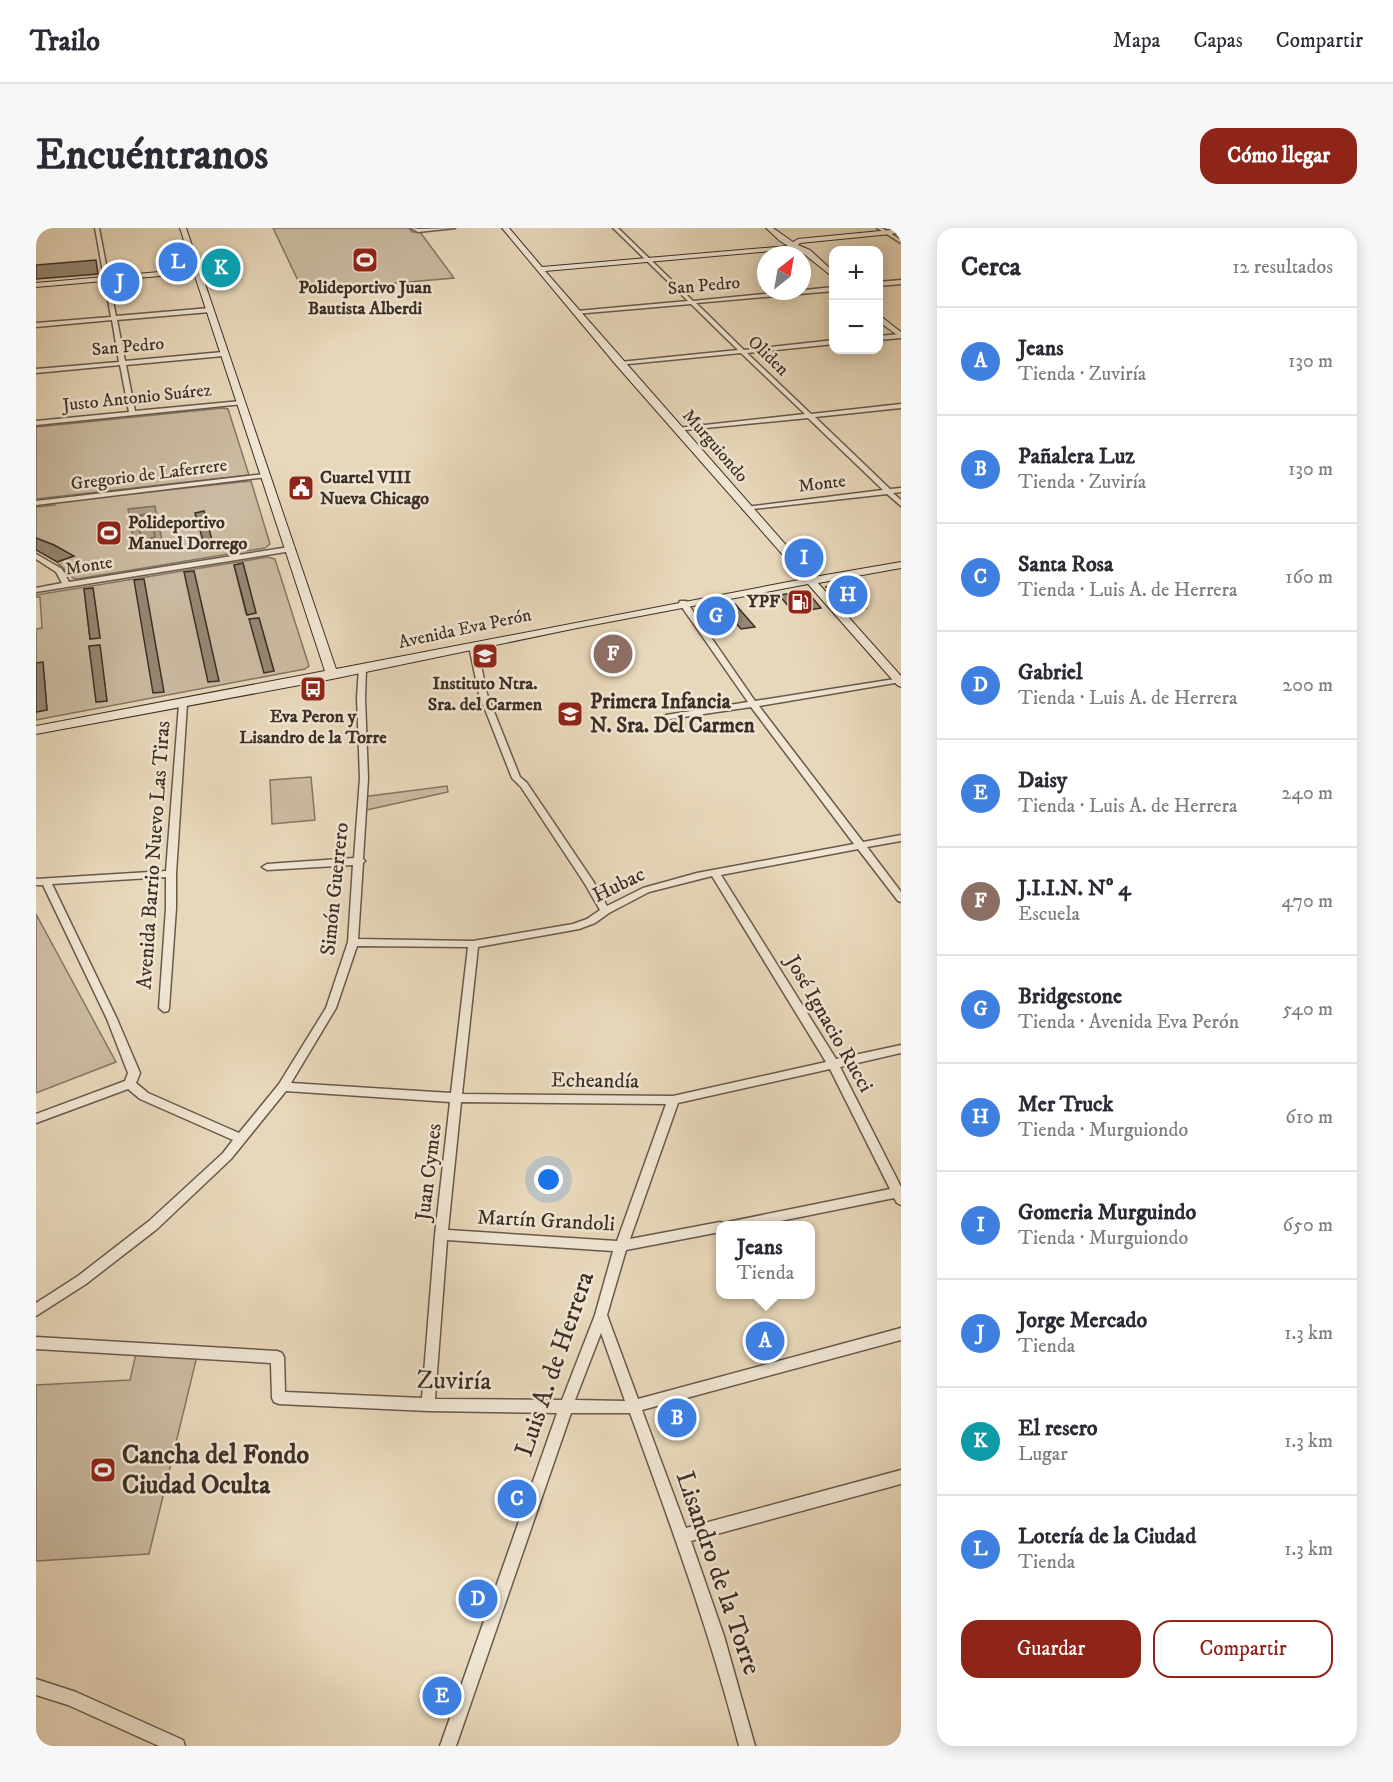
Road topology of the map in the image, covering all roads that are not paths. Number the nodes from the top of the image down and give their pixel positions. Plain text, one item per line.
1 (97, 228) edge
2 (183, 228) edge
3 (414, 228) edge
4 (453, 228) edge
5 (506, 228) edge
6 (615, 228) edge
7 (769, 228) edge
8 (885, 232) edge
9 (901, 233) edge
10 (901, 242) edge
11 (796, 246) joint
12 (757, 254) edge
13 (811, 256) edge
14 (650, 262) junction
15 (197, 270) junction
16 (541, 270) junction
17 (829, 272) edge
18 (107, 277) junction
19 (901, 282) edge
20 (36, 283) edge
21 (883, 284) edge
22 (829, 289) edge
23 (691, 302) junction
24 (210, 310) junction
25 (577, 313) junction
26 (114, 318) junction
27 (883, 320) edge
28 (36, 325) edge
29 (901, 336) edge
30 (883, 338) edge
31 (829, 343) edge
32 (742, 352) junction
33 (224, 354) junction
34 (122, 363) junction
35 (620, 364) junction
36 (36, 371) edge
37 (241, 403) junction
38 (901, 406) edge
39 (132, 413) junction
40 (808, 416) junction
41 (36, 423) edge
42 (677, 430) junction
43 (265, 476) junction
44 (901, 490) edge
45 (888, 492) junction
46 (36, 502) edge
47 (901, 504) edge
48 (746, 509) junction
49 (288, 549) junction
50 (36, 555) edge
51 (901, 565) edge
52 (808, 580) junction
53 (67, 585) junction
54 (36, 590) edge
55 (683, 603) junction
56 (472, 646) junction
57 (362, 669) junction
58 (332, 675) junction
59 (900, 681) edge
60 (183, 704) junction
61 (753, 704) junction
62 (666, 718) dead end
63 (36, 730) edge
64 (901, 838) edge
65 (860, 846) junction
66 (360, 861) junction
67 (267, 867) dead end
68 (715, 873) junction
69 (171, 874) junction
70 (41, 882) edge
71 (901, 899) edge
72 (604, 911) junction
73 (353, 942) junction
74 (473, 944) junction
75 (164, 1008) dead end
76 (901, 1049) edge
77 (833, 1064) junction
78 (130, 1084) junction
79 (283, 1087) junction
80 (457, 1098) junction
81 (673, 1100) junction
82 (36, 1119) edge
83 (241, 1139) junction
84 (900, 1195) edge
85 (756, 1221) edge
86 (716, 1228) edge
87 (441, 1235) junction
88 (621, 1246) junction
89 (36, 1310) edge
90 (601, 1315) junction
91 (901, 1334) edge
92 (36, 1343) edge
93 (428, 1406) junction
94 (566, 1407) junction
95 (632, 1407) junction
96 (901, 1477) edge
97 (682, 1536) junction
98 (36, 1687) edge
99 (177, 1746) edge
100 (448, 1746) edge
101 (747, 1746) edge

1 - 18 street
2 - 15 main road
3 - 4 street
5 - 16 main road, Murguiondo
6 - 14 street, Oliden
7 - 11 main road
8 - 9 main road
8 - 10 street
8 - 11 main road
12 - 14 main road
13 - 17 main road
14 - 16 main road
14 - 23 street, Oliden
15 - 18 main road
15 - 24 main road
16 - 25 main road, Murguiondo
18 - 20 main road
18 - 26 street
19 - 21 street
22 - 23 street, San Pedro
23 - 25 street, San Pedro
23 - 32 street, Oliden
24 - 26 street
24 - 33 main road
25 - 35 main road, Murguiondo
26 - 28 street
26 - 34 street
27 - 29 main road
29 - 30 street
31 - 32 street
32 - 35 street
32 - 40 street, Oliden
33 - 34 street, San Pedro
33 - 37 main road
34 - 36 street, San Pedro
34 - 39 street
35 - 42 main road, Murguiondo
37 - 39 street, Justo Antonio Suárez
37 - 43 main road
38 - 40 street
39 - 41 street, Justo Antonio Suárez
40 - 42 street
40 - 45 street, Oliden
42 - 48 main road, Murguiondo
43 - 46 street, Gregorio de Laferrere
43 - 49 main road
44 - 45 street, Monte
45 - 47 street, Oliden
45 - 48 street, Monte
48 - 52 main road, Murguiondo
49 - 53 street, Monte
49 - 58 main road
50 - 53 street
51 - 52 main road, Avenida Eva Perón
52 - 55 main road, Avenida Eva Perón
52 - 59 main road, Murguiondo
53 - 54 street, Monte
55 - 56 main road, Avenida Eva Perón
55 - 61 street
56 - 57 main road, Avenida Eva Perón
56 - 72 street
57 - 58 main road, Avenida Eva Perón
57 - 66 street, Simón Guerrero
58 - 60 main road, Avenida Eva Perón
59 - 61 street
60 - 63 main road, Avenida Eva Perón
60 - 69 street, Avenida Barrio Nuevo Las Tiras
61 - 62 street
61 - 65 street
64 - 65 street, Hubac
65 - 68 street, Hubac
65 - 71 street
66 - 67 street
66 - 73 street, Simón Guerrero
68 - 72 street, Hubac
68 - 77 street, José Ignacio Rucci
69 - 70 street
69 - 75 street, Avenida Barrio Nuevo Las Tiras
70 - 78 street
72 - 74 street, Hubac
73 - 74 street, Hubac
73 - 79 street, Simón Guerrero
74 - 80 street, Juan Cymes
76 - 77 street, Echeandía
77 - 81 street, Echeandía
77 - 84 street, José Ignacio Rucci
78 - 82 street
78 - 83 street
79 - 80 street, Echeandía
79 - 83 street, Simón Guerrero
80 - 81 street, Echeandía
80 - 87 street, Juan Cymes
81 - 88 street, Luis A. de Herrera
83 - 89 street, Simón Guerrero
84 - 85 street
86 - 88 street, Martín Grandoli
87 - 88 street, Martín Grandoli
87 - 93 street, Juan Cymes
88 - 90 street, Luis A. de Herrera
90 - 94 street, Luis A. de Herrera
90 - 95 street, Lisandro de la Torre
91 - 95 street, Zuviría
92 - 93 street, Zuviría
93 - 94 street, Zuviría
94 - 95 street, Zuviría
94 - 100 street, Luis A. de Herrera
95 - 97 street, Lisandro de la Torre
96 - 97 street
97 - 101 street, Lisandro de la Torre
98 - 99 street

